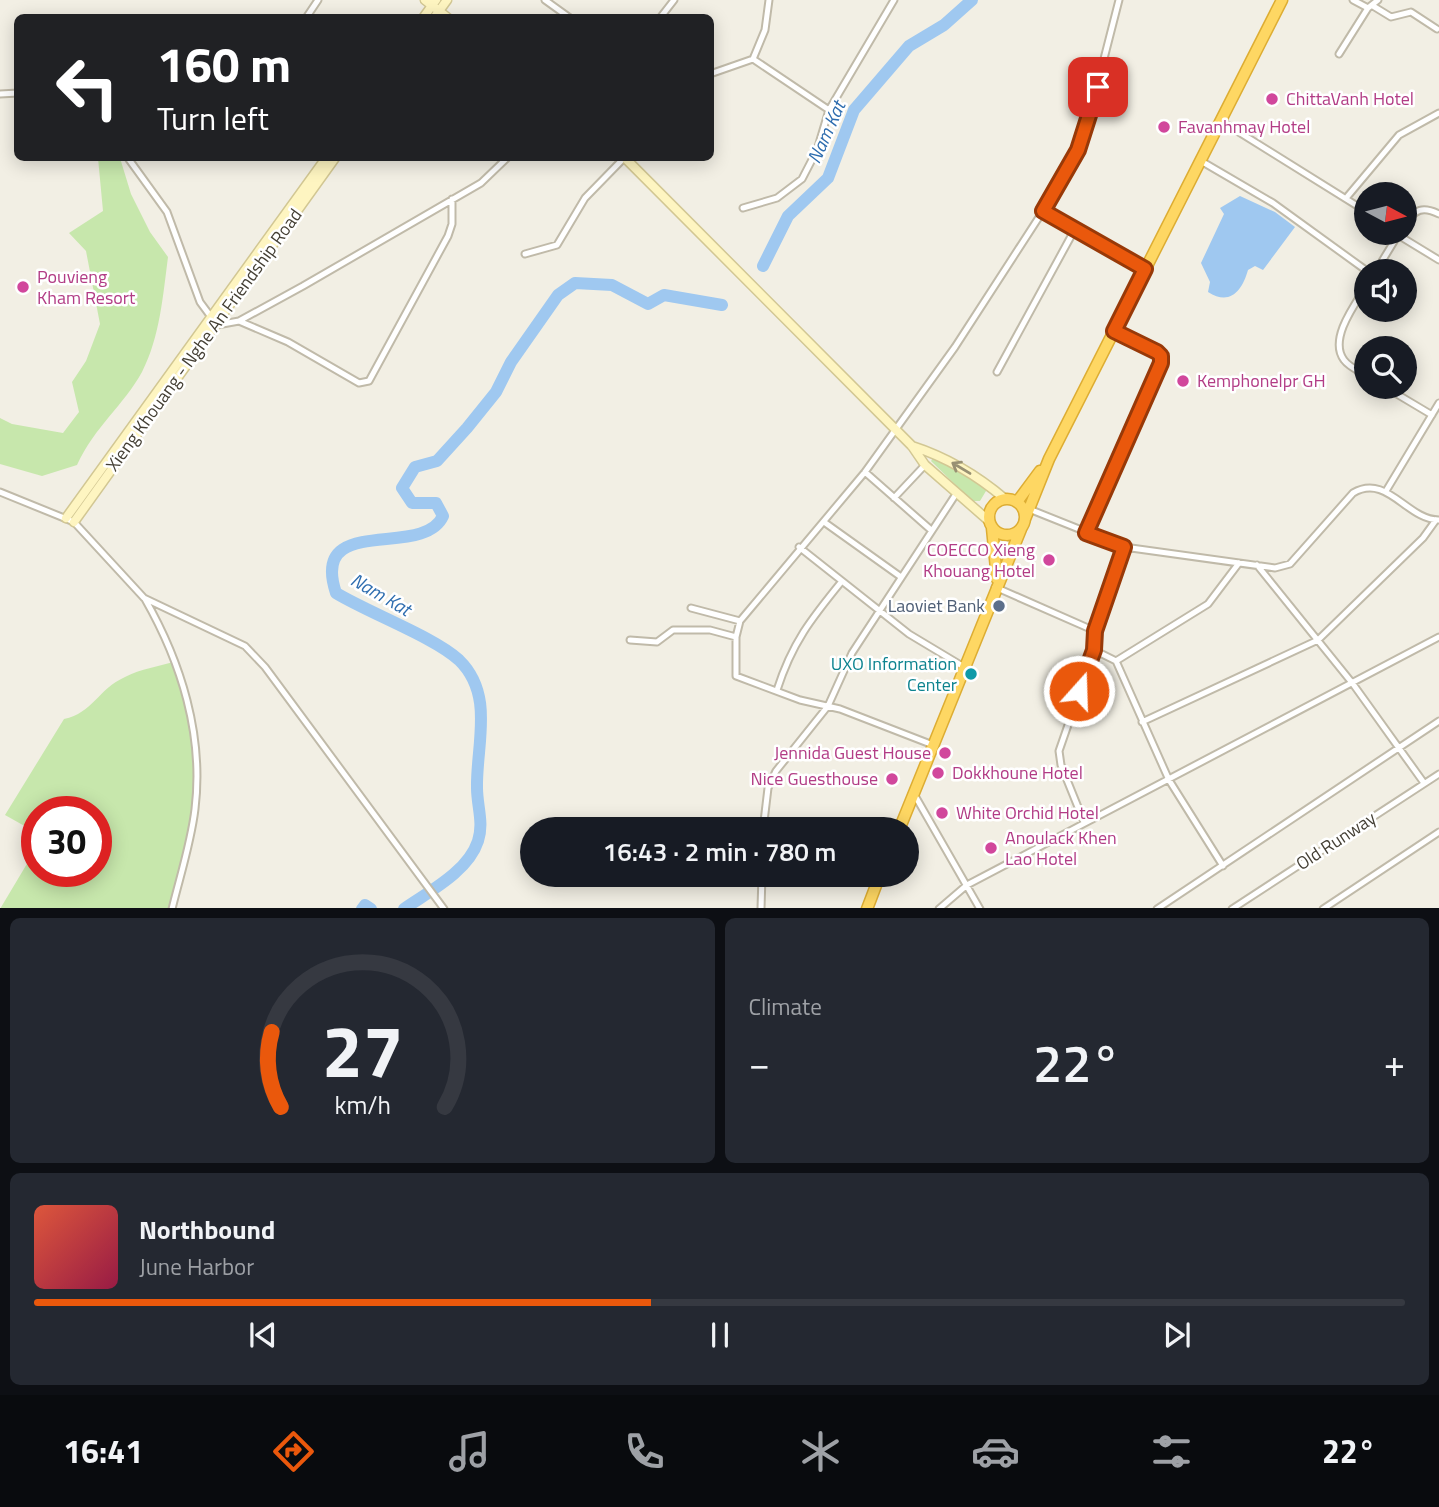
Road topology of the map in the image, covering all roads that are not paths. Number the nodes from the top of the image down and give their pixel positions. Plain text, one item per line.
1 (447, 0) edge
2 (545, 0) edge
3 (674, 0) edge
4 (769, 0) edge
5 (894, 0) edge
6 (1119, 0) edge
7 (1282, 0) edge
8 (1353, 0) edge
9 (1373, 5) edge
10 (433, 7) edge
11 (566, 14) edge
12 (663, 14) edge
13 (1437, 29) dead end
14 (1339, 54) dead end
15 (753, 60) junction
16 (714, 73) edge
17 (829, 110) junction
18 (1439, 113) edge
19 (1221, 120) junction
20 (130, 161) edge
21 (324, 161) edge
22 (333, 161) edge
23 (504, 161) edge
24 (622, 161) edge
25 (628, 161) edge
26 (1200, 161) junction
27 (1347, 197) junction
28 (452, 199) junction
29 (1354, 202) edge
30 (743, 208) dead end
31 (1418, 210) edge
32 (1043, 211) junction
33 (1439, 214) edge
34 (1075, 229) junction
35 (1416, 245) edge
36 (524, 254) dead end
37 (1439, 260) edge
38 (1354, 262) edge
39 (1145, 269) junction
40 (1354, 305) edge
41 (239, 321) junction
42 (214, 322) junction
43 (1114, 331) junction
44 (1354, 368) edge
45 (997, 372) dead end
46 (1405, 399) edge
47 (1439, 403) edge
48 (1432, 415) junction
49 (895, 432) junction
50 (912, 446) junction
51 (1049, 459) junction
52 (925, 465) junction
53 (866, 472) junction
54 (0, 492) edge
55 (1386, 492) junction
56 (956, 494) junction
57 (894, 498) junction
58 (1004, 499) junction
59 (1017, 502) junction
60 (1027, 514) junction
61 (70, 520) junction
62 (1437, 520) edge
63 (824, 522) junction
64 (991, 524) junction
65 (1021, 529) junction
66 (930, 530) junction
67 (1086, 533) junction
68 (799, 547) junction
69 (1124, 547) junction
70 (1239, 563) junction
71 (1258, 565) junction
72 (901, 577) junction
73 (842, 581) junction
74 (996, 584) junction
75 (144, 597) junction
76 (691, 608) dead end
77 (880, 610) junction
78 (740, 621) junction
79 (1095, 631) junction
80 (736, 637) junction
81 (1439, 637) edge
82 (630, 640) dead end
83 (1318, 640) junction
84 (1094, 650) junction
85 (1116, 661) junction
86 (964, 667) junction
87 (1353, 684) junction
88 (777, 690) junction
89 (828, 706) junction
90 (1439, 721) edge
91 (1142, 722) junction
92 (933, 745) junction
93 (1397, 747) junction
94 (1439, 774) edge
95 (1169, 780) junction
96 (1424, 783) junction
97 (914, 794) junction
98 (765, 817) edge
99 (905, 817) edge
100 (1084, 822) junction
101 (1439, 832) edge
102 (1223, 866) junction
103 (967, 885) junction
104 (762, 887) edge
105 (875, 887) edge
106 (172, 908) edge
107 (444, 908) edge
108 (761, 908) edge
109 (866, 908) edge
110 (939, 908) edge
111 (980, 908) edge
112 (1157, 908) edge
113 (1232, 908) edge
114 (1323, 908) edge

1 - 10 street
2 - 11 street
3 - 12 street
4 - 15 street
5 - 17 street
6 - 32 street
7 - 19 highway
8 - 9 street
9 - 13 street
9 - 14 street
15 - 16 street
15 - 17 street
17 - 30 street
18 - 27 street
19 - 26 highway
19 - 27 street
20 - 42 street
21 - 42 street, Xieng Khouang - Nghe An Friendship Road
22 - 42 street, Xieng Khouang - Nghe An Friendship Road
23 - 28 street
24 - 36 street
25 - 49 street
26 - 38 street
26 - 39 highway
27 - 29 street
28 - 41 street
28 - 41 street
31 - 33 street
32 - 34 street
32 - 49 street
34 - 39 street
34 - 45 street
35 - 37 street
39 - 43 highway
40 - 44 street
41 - 42 street
42 - 61 street, Xieng Khouang - Nghe An Friendship Road
43 - 51 highway
43 - 67 street
46 - 48 street
47 - 48 street
48 - 55 street
49 - 50 street
49 - 53 street
50 - 52 street
58 -> 50 street
51 - 59 highway
51 - 60 highway
52 - 56 street
52 - 57 street
53 - 57 street
53 - 63 street
54 - 61 street
55 - 62 street
55 - 71 street
56 - 64 street
56 - 66 street
57 - 66 street
58 - 59 highway
58 - 64 highway
59 - 60 highway
60 - 65 highway
60 - 67 street
61 - 75 street
62 - 83 street
63 - 68 street
63 - 72 street
64 - 65 highway
64 - 74 highway
65 - 74 highway
66 - 72 street
67 - 69 street
68 - 73 street
68 - 78 street
69 - 70 street
69 - 79 street
70 - 71 street
70 - 85 street
71 - 83 street
72 - 77 street
73 - 77 street
73 - 88 street
74 - 79 street
74 - 86 highway
75 - 106 street
75 - 107 street
76 - 78 street
77 - 86 street
77 - 89 street
78 - 80 street
79 - 84 street
80 - 82 street
80 - 88 street
81 - 87 street
83 - 87 street
83 - 91 street
84 - 85 street
84 - 100 street
85 - 91 street
86 - 92 highway
87 - 93 street
87 - 95 street
88 - 89 street
89 - 92 street
89 - 98 street
90 - 93 street
91 - 95 street
92 - 97 highway
93 - 96 street
93 - 102 street
94 - 96 street, Old Runway
95 - 100 street
95 - 102 street
96 - 113 street, Old Runway
97 - 99 highway
97 - 103 street
100 - 103 street
101 - 114 street
102 - 112 street
103 - 110 street
103 - 111 street
104 - 108 street
105 - 109 highway

